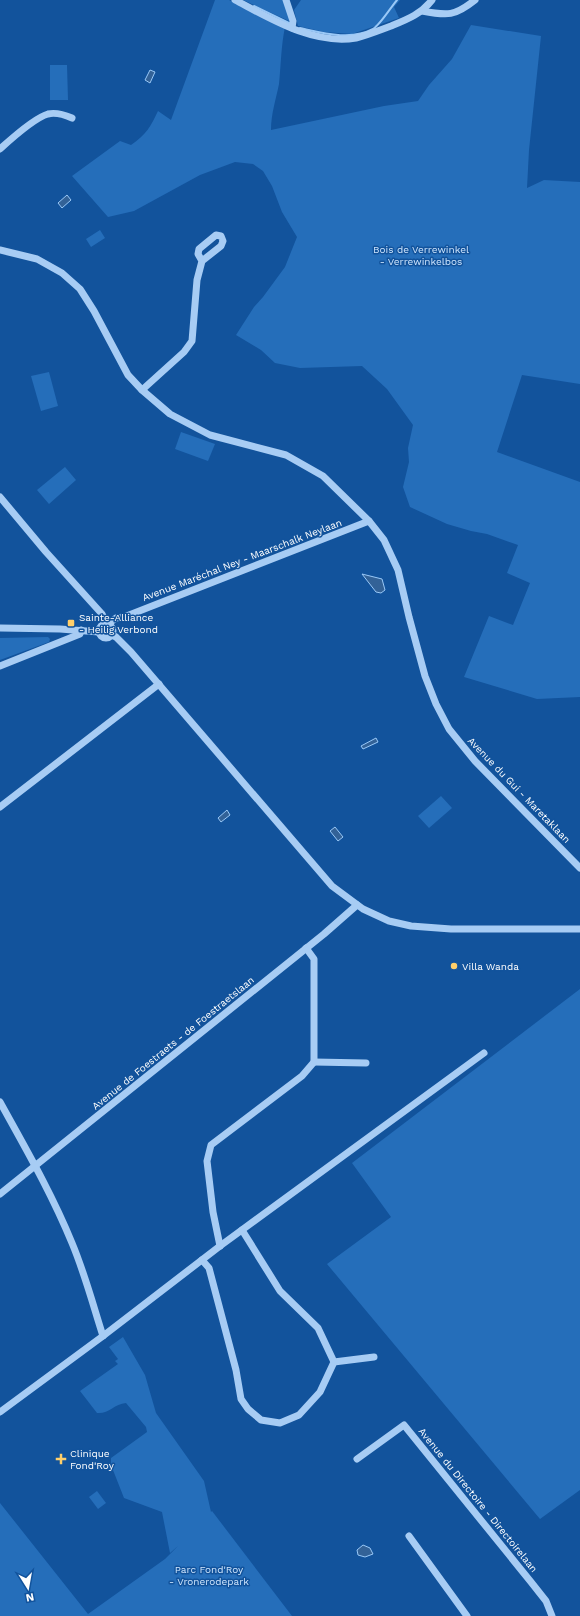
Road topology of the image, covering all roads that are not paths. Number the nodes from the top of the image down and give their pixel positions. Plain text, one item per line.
1 (235, 0) edge
2 (286, 0) edge
3 (432, 0) edge
4 (475, 0) edge
5 (422, 12) junction
6 (292, 28) junction
7 (72, 118) dead end
8 (0, 148) edge
9 (0, 250) edge
10 (202, 261) dead end
11 (142, 390) junction
12 (0, 497) edge
13 (368, 521) junction
14 (97, 610) junction
15 (124, 617) junction
16 (107, 624) junction
17 (0, 628) edge
18 (81, 630) junction
19 (99, 630) junction
20 (112, 633) junction
21 (0, 666) edge
22 (159, 684) junction
23 (0, 807) edge
24 (580, 868) edge
25 (357, 905) junction
26 (580, 929) edge
27 (306, 948) junction
28 (484, 1053) dead end
29 (314, 1062) junction
30 (366, 1063) dead end
31 (0, 1102) edge
32 (36, 1166) junction
33 (0, 1194) edge
34 (242, 1230) junction
35 (220, 1246) junction
36 (202, 1260) junction
37 (103, 1336) junction
38 (374, 1357) dead end
39 (334, 1362) junction
40 (0, 1412) edge
41 (358, 1460) dead end
42 (409, 1536) dead end
43 (467, 1616) edge
44 (552, 1616) edge

1 - 6 street
2 - 6 street
3 - 5 street
4 - 5 street
5 - 6 street
7 - 8 street
9 - 11 street, Avenue du Gui - Maretaklaan
10 - 11 street
11 - 13 street, Avenue du Gui - Maretaklaan
12 - 14 street
13 - 15 street, Avenue Maréchal Ney - Maarschalk Neylaan
13 - 24 street, Avenue du Gui - Maretaklaan
14 - 16 street
14 - 19 street
15 - 16 street, Avenue Maréchal Ney - Maarschalk Neylaan
15 - 20 street, Avenue Maréchal Ney - Maarschalk Neylaan
16 - 19 street
16 - 20 street
17 - 18 street
18 - 19 street
18 - 21 street
19 - 20 street
20 - 22 street
22 - 23 street
22 - 25 street
25 - 26 street
25 - 27 street, Avenue de Foestraets - de Foestraetslaan
27 - 29 street
27 - 32 street, Avenue de Foestraets - de Foestraetslaan
28 - 34 street
29 - 30 street
29 - 35 street
31 - 32 street
32 - 33 street, Avenue de Foestraets - de Foestraetslaan
32 - 37 street
34 - 35 street
34 - 39 street
35 - 36 street
36 - 37 street
36 - 39 street
37 - 40 street
38 - 39 street
41 - 44 street, Avenue du Directoire - Directoirelaan
42 - 43 street

